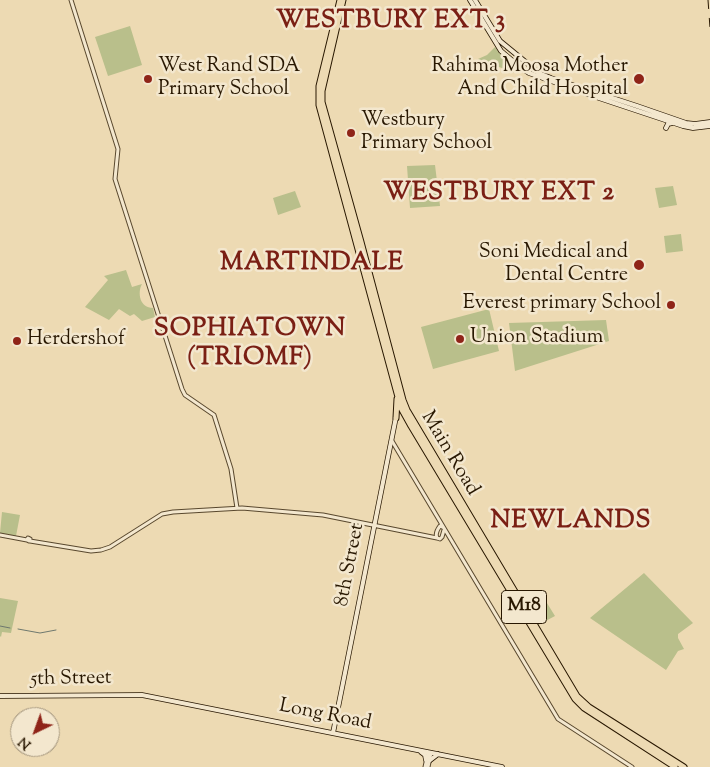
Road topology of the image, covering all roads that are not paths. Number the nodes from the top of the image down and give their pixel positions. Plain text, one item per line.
1 (71, 0) edge
2 (342, 0) edge
3 (470, 0) edge
4 (475, 0) edge
5 (322, 110) junction
6 (672, 123) junction
7 (710, 124) edge
8 (666, 128) dead end
9 (397, 394) junction
10 (402, 406) junction
11 (404, 415) junction
12 (396, 417) junction
13 (392, 441) junction
14 (237, 508) junction
15 (437, 516) junction
16 (374, 525) junction
17 (438, 529) junction
18 (444, 529) junction
19 (0, 535) edge
20 (437, 536) junction
21 (442, 537) junction
22 (450, 539) junction
23 (142, 695) joint
24 (0, 696) edge
25 (333, 733) junction
26 (419, 750) junction
27 (429, 753) junction
28 (438, 754) junction
29 (428, 761) junction
30 (426, 767) edge
31 (502, 767) edge
32 (632, 767) edge
33 (675, 767) edge
34 (684, 767) edge

1 - 14 street
2 - 5 main road, M18
3 - 6 main road
4 - 7 main road
5 - 9 main road, Main Road / M18
5 - 10 main road, Main Road / M18
6 - 7 main road
6 - 8 main road
9 - 10 main road, Main Road / M18
9 - 12 main road
10 - 11 main road, Main Road / M18
10 - 12 main road, 8th Street
10 - 34 main road, Main Road / M18
11 - 12 main road
11 - 33 main road, Main Road / M18
12 - 13 main road, 8th Street
13 - 15 street
13 - 16 main road, 8th Street
14 - 16 street
14 - 19 street
15 - 17 street
15 - 18 street
16 - 20 street
16 - 25 main road, 8th Street
17 - 18 street
17 - 20 street
18 - 21 street
18 - 22 street
20 - 21 street
21 - 22 street
22 - 32 street
23 - 24 main road, 5th Street
23 - 25 main road, Long Road
25 - 26 main road, Long Road
26 - 27 main road, Long Road
26 - 29 main road
27 - 28 main road, Long Road
27 - 29 street
28 - 29 main road
28 - 31 main road, Long Road
29 - 30 street

